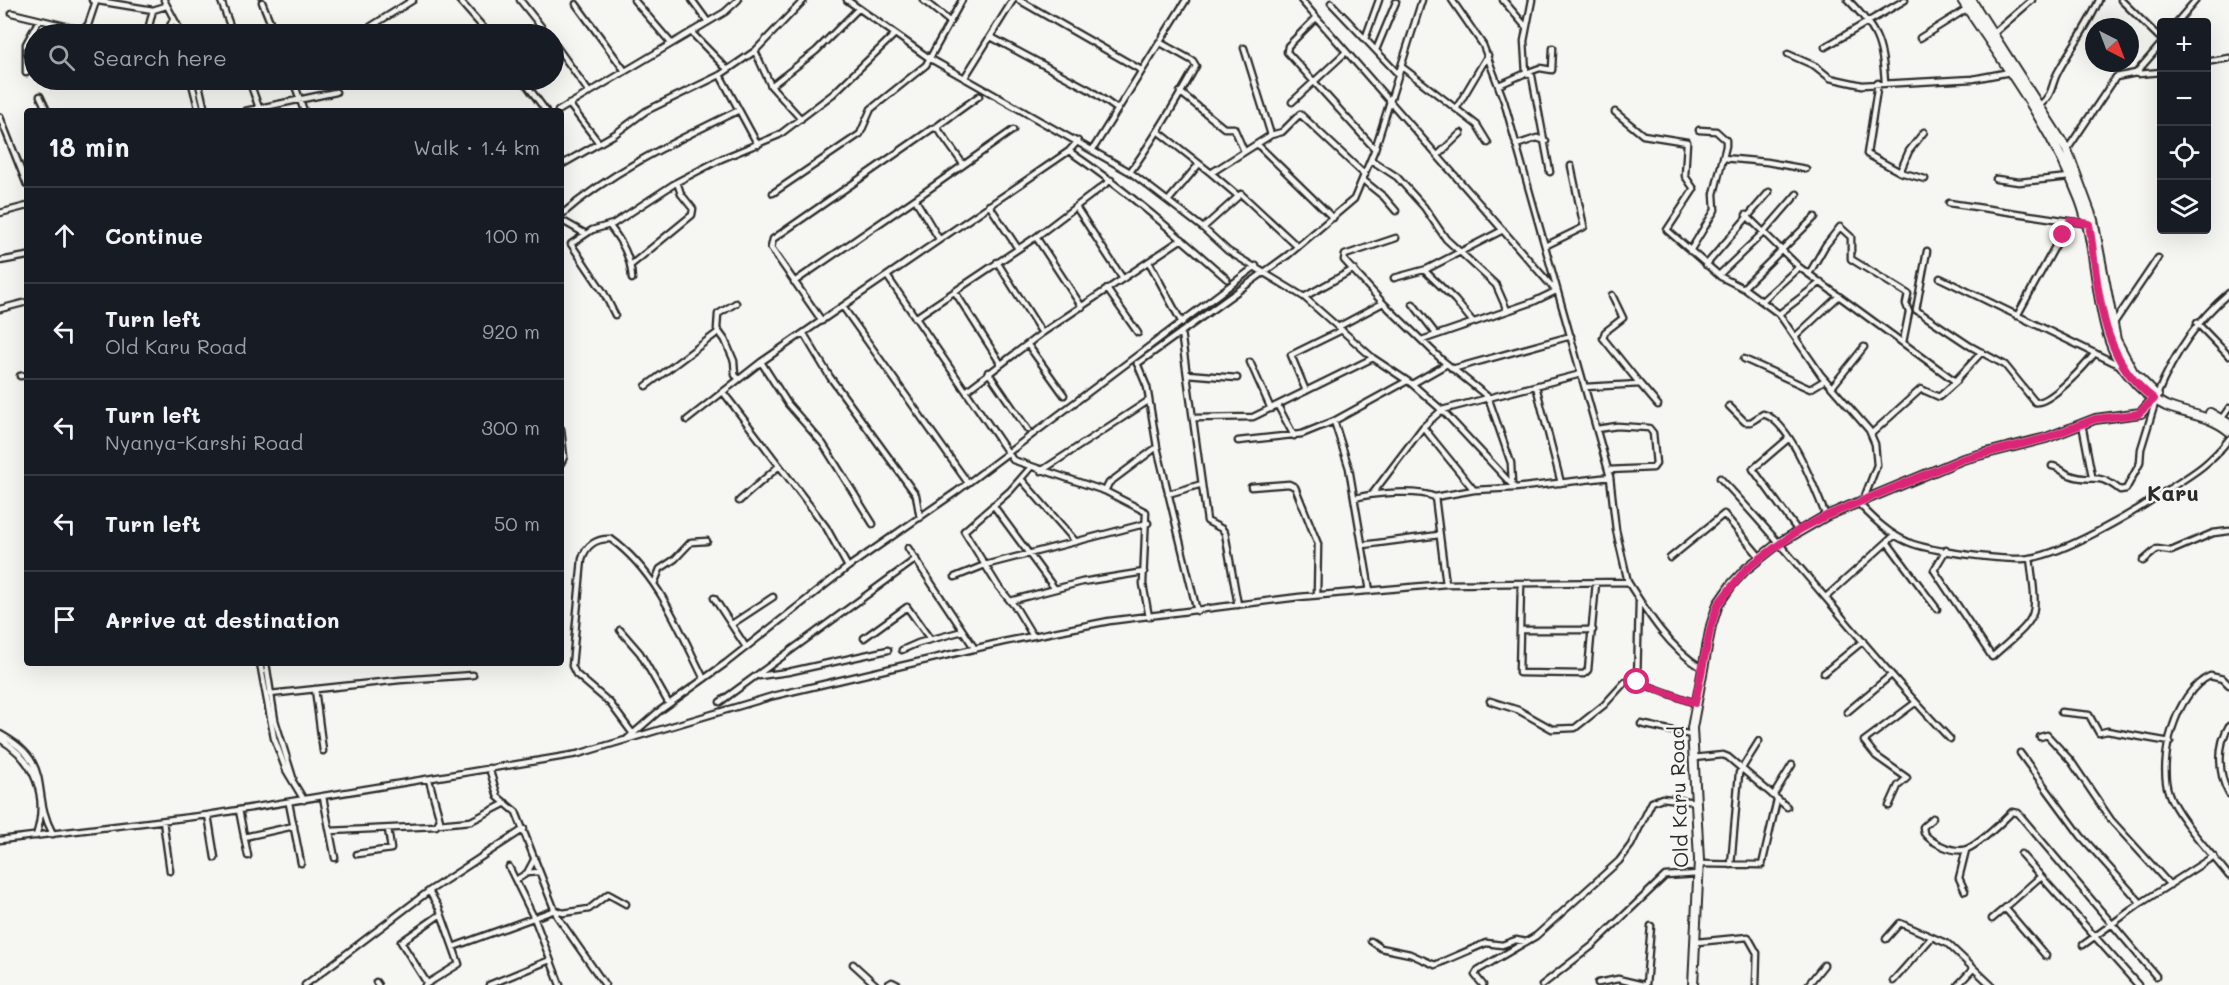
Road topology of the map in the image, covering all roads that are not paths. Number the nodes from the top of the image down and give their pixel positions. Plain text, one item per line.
1 (94, 0) edge
2 (164, 0) edge
3 (413, 0) edge
4 (459, 0) edge
5 (520, 0) edge
6 (634, 0) edge
7 (692, 0) edge
8 (738, 0) edge
9 (804, 0) edge
10 (848, 0) edge
11 (924, 0) edge
12 (962, 0) edge
13 (1013, 0) edge
14 (1019, 0) edge
15 (1186, 0) edge
16 (1301, 0) edge
17 (1379, 0) edge
18 (1422, 0) edge
19 (1452, 0) edge
20 (1503, 0) edge
21 (1510, 0) edge
22 (1533, 0) edge
23 (1848, 0) edge
24 (1962, 0) edge
25 (2032, 0) edge
26 (2099, 0) edge
27 (2121, 0) edge
28 (2196, 0) edge
29 (221, 1) edge
30 (1331, 1) edge
31 (1901, 1) edge
32 (262, 2) dead end
33 (1396, 2) dead end
34 (576, 4) dead end
35 (1969, 4) edge
36 (166, 6) junction
37 (1508, 6) junction
38 (153, 9) junction
39 (858, 9) junction
40 (12, 13) dead end
41 (1316, 18) junction
42 (2180, 18) edge
43 (39, 20) junction
44 (173, 20) junction
45 (949, 21) junction
46 (708, 22) junction
47 (1870, 22) junction
48 (37, 24) edge
49 (56, 24) edge
50 (87, 24) edge
51 (149, 24) edge
52 (171, 24) edge
53 (176, 24) edge
54 (229, 24) edge
55 (271, 24) edge
56 (375, 24) edge
57 (480, 24) edge
58 (539, 24) edge
59 (1526, 27) junction
60 (691, 32) junction
61 (896, 34) junction
62 (1993, 34) junction
63 (991, 37) junction
64 (2157, 37) edge
65 (1920, 38) dead end
66 (1365, 39) junction
67 (1159, 42) junction
68 (671, 43) junction
69 (1825, 47) dead end
70 (1244, 48) dead end
71 (1553, 48) dead end
72 (2157, 48) edge
73 (755, 51) junction
74 (1376, 51) junction
75 (1346, 52) junction
76 (1788, 54) dead end
77 (1488, 55) junction
78 (564, 57) edge
79 (929, 58) junction
80 (2229, 58) edge
81 (2211, 61) edge
82 (1402, 67) junction
83 (727, 69) junction
84 (1141, 70) junction
85 (625, 71) junction
86 (2010, 72) junction
87 (2157, 72) edge
88 (1526, 73) junction
89 (2136, 74) junction
90 (720, 75) junction
91 (1399, 75) junction
92 (965, 77) junction
93 (1313, 82) junction
94 (1878, 83) junction
95 (1885, 83) junction
96 (1499, 85) junction
97 (771, 86) junction
98 (194, 90) edge
99 (200, 90) edge
100 (253, 90) edge
101 (297, 90) edge
102 (530, 90) edge
103 (336, 92) dead end
104 (589, 92) junction
105 (1180, 92) junction
106 (40, 96) dead end
107 (980, 96) dead end
108 (301, 99) junction
109 (1292, 102) dead end
110 (569, 104) junction
111 (1390, 104) junction
112 (2037, 106) junction
113 (46, 108) edge
114 (198, 108) edge
115 (204, 108) edge
116 (259, 108) joint
117 (303, 108) edge
118 (544, 108) edge
119 (563, 108) edge
120 (1117, 109) junction
121 (1456, 109) junction
122 (739, 111) junction
123 (1615, 112) dead end
124 (0, 117) edge
125 (801, 119) junction
126 (936, 127) junction
127 (1013, 130) dead end
128 (1699, 130) dead end
129 (1159, 132) junction
130 (1924, 132) dead end
131 (1461, 133) dead end
132 (1271, 135) junction
133 (1078, 141) junction
134 (1546, 141) junction
135 (598, 143) junction
136 (1488, 143) dead end
137 (1257, 144) junction
138 (1516, 144) junction
139 (758, 145) junction
140 (1375, 148) junction
141 (1093, 149) junction
142 (2067, 150) junction
143 (1069, 151) junction
144 (1244, 151) junction
145 (1438, 155) junction
146 (1723, 158) junction
147 (1371, 160) junction
148 (564, 163) edge
149 (963, 164) junction
150 (1199, 164) junction
151 (1571, 166) dead end
152 (1806, 169) dead end
153 (1130, 172) junction
154 (1550, 172) dead end
155 (1900, 172) junction
156 (1211, 173) junction
157 (24, 177) edge
158 (1364, 177) junction
159 (2070, 177) junction
160 (1924, 179) dead end
161 (1996, 179) dead end
162 (1111, 180) junction
163 (677, 182) junction
164 (1769, 192) dead end
165 (773, 193) dead end
166 (1797, 194) dead end
167 (1237, 195) junction
168 (915, 199) junction
169 (1168, 201) junction
170 (1949, 203) dead end
171 (989, 206) junction
172 (24, 207) edge
173 (1076, 207) junction
174 (1396, 211) dead end
175 (0, 213) edge
176 (564, 213) edge
177 (1746, 215) junction
178 (1815, 217) dead end
179 (1333, 218) junction
180 (2070, 221) junction
181 (564, 222) edge
182 (2089, 224) junction
183 (609, 225) junction
184 (1203, 228) junction
185 (1503, 230) junction
186 (1764, 232) junction
187 (584, 233) junction
188 (1036, 237) junction
189 (1182, 238) junction
190 (1396, 238) dead end
191 (939, 239) junction
192 (1545, 246) junction
193 (1017, 247) junction
194 (1298, 247) junction
195 (1782, 250) junction
196 (1690, 251) junction
197 (1927, 251) dead end
198 (1460, 254) junction
199 (24, 257) edge
200 (2158, 258) dead end
201 (0, 261) edge
202 (997, 262) junction
203 (1149, 262) junction
204 (631, 265) junction
205 (1706, 265) junction
206 (1256, 266) junction
207 (1799, 267) junction
208 (1354, 269) junction
209 (1424, 270) junction
210 (1264, 271) junction
211 (1809, 274) junction
212 (1719, 275) junction
213 (887, 276) junction
214 (1394, 278) dead end
215 (1940, 278) dead end
216 (632, 279) dead end
217 (1123, 279) junction
218 (1227, 279) dead end
219 (794, 282) junction
220 (1821, 282) junction
221 (1743, 288) junction
222 (1107, 289) junction
223 (1556, 291) junction
224 (955, 292) junction
225 (2229, 293) edge
226 (1612, 295) dead end
227 (1839, 296) junction
228 (1304, 297) junction
229 (1762, 301) junction
230 (24, 303) edge
231 (736, 303) dead end
232 (1383, 303) junction
233 (1413, 304) dead end
234 (843, 307) junction
235 (1082, 307) junction
236 (0, 309) edge
237 (1508, 310) junction
238 (1779, 314) junction
239 (615, 315) dead end
240 (2017, 316) junction
241 (915, 318) junction
242 (822, 321) junction
243 (1473, 322) junction
244 (2197, 323) junction
245 (2113, 324) junction
246 (1182, 327) junction
247 (1340, 328) junction
248 (717, 333) junction
249 (1042, 333) junction
250 (1138, 333) dead end
251 (804, 334) junction
252 (1436, 334) junction
253 (1571, 336) junction
254 (1796, 336) junction
255 (1422, 340) junction
256 (1903, 342) junction
257 (1028, 345) junction
258 (1863, 346) dead end
259 (1982, 352) junction
260 (2095, 353) junction
261 (2229, 356) edge
262 (1135, 358) junction
263 (1372, 358) junction
264 (1744, 359) dead end
265 (761, 362) junction
266 (1250, 362) dead end
267 (1001, 364) junction
268 (1137, 364) junction
269 (1447, 364) junction
270 (2121, 366) junction
271 (1452, 369) junction
272 (988, 372) junction
273 (1187, 374) junction
274 (1581, 374) junction
275 (24, 375) edge
276 (20, 376) dead end
277 (1237, 378) dead end
278 (739, 379) junction
279 (1825, 380) junction
280 (1957, 381) junction
281 (1410, 382) junction
282 (1640, 384) junction
283 (646, 386) dead end
284 (1536, 386) junction
285 (1585, 387) junction
286 (1832, 387) junction
287 (966, 391) junction
288 (1305, 391) junction
289 (723, 392) junction
290 (1064, 395) dead end
291 (1488, 397) junction
292 (2156, 398) junction
293 (1148, 401) junction
294 (1658, 405) dead end
295 (1278, 406) junction
296 (1729, 406) dead end
297 (2229, 408) edge
298 (1271, 410) junction
299 (1442, 410) junction
300 (1194, 418) junction
301 (2222, 418) junction
302 (687, 420) dead end
303 (1334, 421) junction
304 (2082, 424) junction
305 (2229, 424) edge
306 (1423, 427) junction
307 (1597, 429) junction
308 (1028, 430) dead end
309 (2229, 431) edge
310 (1871, 434) junction
311 (1294, 436) junction
312 (1788, 439) junction
313 (2229, 439) edge
314 (1238, 441) dead end
315 (1157, 447) junction
316 (1010, 452) junction
317 (779, 466) junction
318 (2052, 466) dead end
319 (1031, 468) junction
320 (1608, 470) junction
321 (1041, 471) junction
322 (2092, 476) junction
323 (1610, 477) junction
324 (1720, 478) dead end
325 (1021, 479) junction
326 (968, 483) junction
327 (1561, 483) junction
328 (1202, 484) junction
329 (1514, 486) junction
330 (1251, 487) dead end
331 (1474, 490) junction
332 (1105, 491) junction
333 (1373, 493) junction
334 (1168, 494) junction
335 (1435, 497) junction
336 (1355, 498) junction
337 (739, 501) dead end
338 (1861, 502) junction
339 (993, 505) junction
340 (1826, 516) junction
341 (920, 518) junction
342 (1148, 523) junction
343 (873, 524) dead end
344 (1798, 531) junction
345 (2229, 531) edge
346 (1439, 535) junction
347 (1895, 535) junction
348 (706, 541) dead end
349 (1076, 542) junction
350 (1887, 542) junction
351 (1779, 543) junction
352 (1363, 545) junction
353 (908, 548) dead end
354 (1946, 550) junction
355 (1028, 554) junction
356 (1760, 557) junction
357 (1670, 558) dead end
358 (2030, 558) junction
359 (916, 559) junction
360 (2143, 561) dead end
361 (986, 565) junction
362 (848, 567) junction
363 (1144, 572) junction
364 (955, 577) dead end
365 (1628, 582) junction
366 (1596, 583) junction
367 (654, 584) junction
368 (1446, 584) junction
369 (1521, 584) junction
370 (1055, 589) junction
371 (1370, 591) junction
372 (1317, 595) junction
373 (772, 597) dead end
374 (1826, 597) junction
375 (714, 598) dead end
376 (1639, 600) junction
377 (1010, 601) junction
378 (1238, 605) junction
379 (1937, 609) dead end
380 (1197, 611) junction
381 (1149, 617) junction
382 (732, 624) junction
383 (620, 630) dead end
384 (1520, 630) junction
385 (1593, 630) junction
386 (963, 631) junction
387 (1033, 636) junction
388 (864, 638) dead end
389 (930, 639) junction
390 (1863, 641) junction
391 (746, 647) junction
392 (888, 650) dead end
393 (902, 650) dead end
394 (975, 650) junction
395 (261, 666) edge
396 (266, 666) edge
397 (1702, 668) junction
398 (1824, 673) dead end
399 (473, 675) dead end
400 (1891, 675) junction
401 (756, 676) junction
402 (704, 679) junction
403 (1637, 682) junction
404 (2229, 685) edge
405 (315, 689) junction
406 (270, 694) junction
407 (1490, 701) dead end
408 (720, 702) dead end
409 (1695, 703) junction
410 (1915, 703) junction
411 (669, 704) junction
412 (1847, 712) dead end
413 (2061, 712) dead end
414 (1641, 724) dead end
415 (2229, 726) edge
416 (633, 734) junction
417 (1692, 735) junction
418 (1, 737) edge
419 (2040, 737) dead end
420 (1950, 739) dead end
421 (626, 741) junction
422 (1759, 741) dead end
423 (2170, 742) junction
424 (324, 751) dead end
425 (2020, 753) dead end
426 (1693, 758) junction
427 (1792, 765) dead end
428 (489, 768) junction
429 (1742, 768) junction
430 (37, 776) junction
431 (293, 778) junction
432 (429, 780) junction
433 (2229, 794) edge
434 (323, 797) junction
435 (1775, 798) junction
436 (304, 800) junction
437 (1696, 802) junction
438 (289, 803) junction
439 (507, 803) junction
440 (1889, 806) dead end
441 (1787, 807) dead end
442 (239, 810) junction
443 (208, 815) junction
444 (1933, 818) dead end
445 (163, 821) junction
446 (438, 824) junction
447 (294, 826) junction
448 (388, 829) junction
449 (524, 829) junction
450 (330, 831) junction
451 (53, 834) junction
452 (36, 836) junction
453 (244, 837) junction
454 (0, 840) edge
455 (1966, 850) junction
456 (357, 854) dead end
457 (2021, 854) dead end
458 (248, 856) dead end
459 (2214, 856) junction
460 (214, 858) dead end
461 (335, 858) dead end
462 (535, 858) junction
463 (301, 863) dead end
464 (1699, 864) junction
465 (1731, 865) junction
466 (509, 867) dead end
467 (170, 871) dead end
468 (539, 872) junction
469 (527, 873) junction
470 (1699, 874) junction
471 (2229, 876) edge
472 (2040, 877) junction
473 (516, 880) junction
474 (2170, 885) junction
475 (429, 891) junction
476 (1965, 891) dead end
477 (2141, 903) junction
478 (626, 904) dead end
479 (2005, 908) junction
480 (555, 910) junction
481 (441, 914) junction
482 (534, 918) junction
483 (1992, 919) dead end
484 (2114, 922) junction
485 (1651, 926) dead end
486 (2095, 936) junction
487 (1932, 937) junction
488 (1886, 939) dead end
489 (1371, 941) dead end
490 (1526, 942) junction
491 (1696, 942) junction
492 (2083, 945) dead end
493 (453, 947) junction
494 (2046, 956) dead end
495 (550, 960) junction
496 (853, 964) dead end
497 (1824, 964) dead end
498 (1973, 969) junction
499 (2156, 976) dead end
500 (1893, 981) dead end
501 (1598, 983) dead end
502 (426, 984) edge
503 (305, 985) edge
504 (489, 985) edge
505 (560, 985) edge
506 (605, 985) edge
507 (876, 985) edge
508 (887, 985) edge
509 (898, 985) edge
510 (1483, 985) edge
511 (1542, 985) edge
512 (1645, 985) edge
513 (1693, 985) edge
514 (1756, 985) edge
515 (1808, 985) edge
516 (1958, 985) edge
517 (1991, 985) edge
518 (2138, 985) edge

1 - 38 street
1 - 50 street
2 - 36 street
3 - 56 street
4 - 57 street
5 - 58 street
6 - 68 street
7 - 46 street
8 - 46 street
9 - 73 street
10 - 39 street
11 - 45 street
12 - 45 street
13 - 63 street
14 - 84 street
15 - 67 street
16 - 41 street
17 - 66 street
18 - 82 street
19 - 77 street
20 - 37 street
21 - 37 street
22 - 59 street
23 - 47 street
24 - 35 main road
25 - 62 street
26 - 112 street
27 - 64 street
28 - 42 street
29 - 54 street
30 - 66 street
31 - 47 street
32 - 55 street
33 - 74 street
34 - 85 street
35 - 62 main road
35 - 65 street
35 - 86 main road
36 - 38 street
36 - 44 street
37 - 59 street
38 - 51 street
39 - 61 street
39 - 97 street
40 - 43 street
41 - 75 street
41 - 93 street
43 - 48 street
43 - 49 street
44 - 52 street
44 - 53 street
45 - 79 street
46 - 60 street
47 - 69 street
47 - 95 street
59 - 88 street
60 - 68 street
60 - 83 street
61 - 79 street
61 - 125 street
62 - 112 main road
63 - 92 street
63 - 120 street
66 - 74 street
67 - 84 street
67 - 105 street
68 - 85 street
70 - 132 street
71 - 88 street
72 - 89 street
73 - 83 street
73 - 97 street
74 - 91 street
75 - 93 street
75 - 111 street
76 - 94 street
77 - 96 street
77 - 121 street
78 - 104 street
79 - 92 street
79 - 165 street
80 - 81 street
82 - 91 street
82 - 121 street
83 - 90 street
84 - 120 street
85 - 104 street
86 - 95 street
86 - 112 main road
87 - 89 street
88 - 96 street
88 - 134 street
89 - 142 street
90 - 122 street
90 - 135 street
91 - 111 street
92 - 133 street
93 - 109 street
93 - 140 street
94 - 95 street
94 - 155 street
96 - 138 street
97 - 125 street
98 - 114 street
99 - 115 street
100 - 116 street
101 - 108 street
102 - 118 street
103 - 108 street
104 - 110 street
105 - 129 street
105 - 144 street
106 - 113 street
107 - 126 street
108 - 116 street
108 - 117 street
110 - 119 street
110 - 135 street
111 - 140 street
111 - 145 street
112 - 142 main road
112 - 159 main road
120 - 141 street
121 - 136 street
122 - 139 street
122 - 176 street
123 - 196 street
124 - 157 street
125 - 139 street
126 - 149 street
126 - 219 street
127 - 149 street
128 - 146 street
129 - 150 street
129 - 153 street
130 - 155 street
131 - 145 street
132 - 137 street
132 - 158 street
133 - 141 street
133 - 143 street
134 - 138 street
134 - 154 street
135 - 148 street
137 - 144 street
137 - 179 street
138 - 192 street
139 - 163 street
140 - 147 street
141 - 153 street
142 - 245 main road
143 - 162 street
143 - 171 street
144 - 156 street
145 - 185 street
146 - 152 street
146 - 196 street
147 - 158 street
147 - 198 street
149 - 168 street
150 - 156 street
150 - 169 street
151 - 192 street
153 - 169 street
155 - 160 street
156 - 167 street
158 - 174 street
158 - 179 street
159 - 161 street
159 - 182 main road
162 - 173 street
162 - 189 street
163 - 183 street
163 - 204 street
164 - 177 street
166 - 186 street
167 - 184 street
167 - 194 street
168 - 191 street
168 - 219 street
169 - 184 street
170 - 180 street
171 - 191 street
171 - 193 street
172 - 175 street
173 - 188 street
173 - 217 street
177 - 186 street
177 - 205 street
178 - 195 street
179 - 194 street
180 - 182 street
180 - 240 street
181 - 187 street
182 - 270 main road
183 - 187 street
183 - 204 street
184 - 206 street
185 - 198 street
185 - 223 street
186 - 195 street
186 - 212 street
187 - 239 street
188 - 193 street
188 - 235 street
189 - 203 street
189 - 218 street
190 - 208 street
191 - 213 street
192 - 223 street
193 - 202 street
194 - 210 street
195 - 207 street
195 - 221 street
196 - 205 street
197 - 259 street
198 - 209 street
198 - 237 street
199 - 201 street
200 - 245 street
202 - 224 street
202 - 249 street
203 - 217 street
203 - 246 street
204 - 216 street
205 - 212 street
206 - 210 street
206 - 246 street
207 - 211 street
207 - 229 street
208 - 228 street
208 - 232 street
209 - 214 street
209 - 243 street
210 - 228 street
210 - 246 street
211 - 220 street
211 - 256 street
212 - 221 street
213 - 234 street
213 - 241 street
215 - 240 street
217 - 222 street
219 - 242 street
220 - 227 street
220 - 238 street
221 - 229 street
222 - 235 street
222 - 250 street
223 - 237 street
223 - 253 street
224 - 241 street
224 - 267 street
225 - 244 street
226 - 282 street
227 - 254 street
227 - 256 street
228 - 247 street
229 - 238 street
230 - 236 street
231 - 248 street
232 - 247 street
232 - 255 street
233 - 252 street
234 - 242 street
234 - 326 street
235 - 249 street
237 - 243 street
238 - 254 street
240 - 260 street
241 - 287 street
242 - 251 street
243 - 252 street
244 - 261 street
244 - 292 street
245 - 292 main road
246 - 262 street
246 - 268 street
246 - 273 street
247 - 263 street
247 - 288 street
248 - 278 street
248 - 283 street
249 - 257 street
251 - 265 street
251 - 341 street
252 - 255 street
253 - 271 street
253 - 274 street
254 - 279 street
255 - 269 street
256 - 280 street
257 - 267 street
257 - 290 street
258 - 286 street
259 - 260 street
259 - 280 street
260 - 270 street
262 - 268 street
262 - 316 street
263 - 281 street
263 - 288 street
264 - 279 street
265 - 278 street
265 - 343 street
266 - 298 street
267 - 272 street
268 - 293 street
269 - 271 street
269 - 281 street
270 - 292 main road
271 - 291 street
272 - 287 street
272 - 308 street
273 - 277 street
273 - 300 street
274 - 284 street
274 - 285 street
275 - 276 street
278 - 289 street
279 - 286 street
280 - 310 street
281 - 299 street
281 - 303 street
282 - 285 street
282 - 294 street
284 - 291 street
284 - 327 street
285 - 307 street
286 - 310 street
287 - 316 street
288 - 295 street
289 - 302 street
289 - 317 street
291 - 299 street
291 - 329 street
292 - 301 main road
292 - 304 main road, Old Karu Road
292 - 309 main road
292 - 322 street
293 - 315 street
293 - 321 street
295 - 298 street
295 - 311 street
296 - 312 street
297 - 301 street
298 - 300 street
299 - 306 street
299 - 329 street
300 - 328 street
301 - 305 main road
303 - 311 street
303 - 336 street
304 - 322 street
304 - 338 main road, Old Karu Road
306 - 331 street
306 - 333 street
307 - 320 street
307 - 320 street
310 - 338 street
311 - 314 street
312 - 340 street
312 - 344 street
313 - 358 street
315 - 332 street
315 - 334 street
316 - 319 street
316 - 326 street
317 - 337 street
317 - 362 street
318 - 322 street
319 - 321 street
319 - 325 street
320 - 323 street
321 - 332 street
323 - 327 street
323 - 365 street
324 - 351 street
325 - 339 street
325 - 349 street
326 - 341 street
327 - 329 street
328 - 334 street
328 - 378 street
329 - 331 street
330 - 372 street
331 - 335 street
332 - 342 street
333 - 335 street
333 - 336 street
334 - 380 street
335 - 346 street
336 - 352 street
338 - 340 main road, Old Karu Road
338 - 347 street
339 - 355 street
339 - 361 street
340 - 344 main road, Old Karu Road
341 - 362 street
342 - 349 street
342 - 363 street
344 - 351 main road, Old Karu Road
345 - 360 street
346 - 352 street
346 - 368 street
347 - 350 street
347 - 354 street
348 - 367 street
349 - 355 street
350 - 374 street
350 - 379 street
351 - 356 main road, Old Karu Road
351 - 374 street
352 - 371 street
353 - 359 street
354 - 358 street
354 - 358 street
355 - 361 street
355 - 370 street
356 - 357 street
356 - 397 main road, Old Karu Road
359 - 386 street
359 - 401 street
361 - 364 street
361 - 377 street
362 - 391 street
363 - 370 street
363 - 381 street
365 - 366 street
365 - 376 street
366 - 369 street
366 - 385 street
367 - 402 street
367 - 416 street
368 - 369 street
368 - 371 street
369 - 384 street
370 - 377 street
371 - 372 street
372 - 378 street
373 - 382 street
374 - 390 street
375 - 382 street
376 - 397 street
376 - 403 street
377 - 387 street
378 - 380 street
380 - 381 street
381 - 387 street
382 - 391 street
383 - 411 street
384 - 385 street
384 - 385 street
386 - 389 street
386 - 394 street
387 - 394 street
388 - 389 street
389 - 393 street
390 - 398 street
390 - 400 street
391 - 402 street
392 - 401 street
394 - 421 street
395 - 431 street
396 - 406 street
397 - 409 main road, Old Karu Road
399 - 405 street
400 - 410 street
400 - 412 street
401 - 408 street
402 - 411 street
403 - 407 street
403 - 409 street
404 - 423 street
405 - 406 street
405 - 424 street
406 - 431 street
409 - 417 main road, Old Karu Road
410 - 420 street
410 - 440 street
411 - 416 street
413 - 423 street
414 - 417 street
415 - 433 street
416 - 421 street
417 - 426 main road, Old Karu Road
418 - 430 street
419 - 474 street
421 - 428 street
422 - 429 street
423 - 459 street
425 - 477 street
426 - 429 street
426 - 437 main road, Old Karu Road
427 - 435 street
428 - 432 street
428 - 439 street
429 - 435 street
429 - 465 street
430 - 451 street
430 - 452 street
431 - 436 street
432 - 434 street
432 - 446 street
434 - 436 street
434 - 450 street
435 - 441 street
435 - 465 street
436 - 438 street
437 - 464 main road, Old Karu Road
437 - 490 street
438 - 442 street
438 - 447 street
439 - 446 street
439 - 449 street
442 - 443 street
442 - 453 street
443 - 445 street
443 - 460 street
444 - 455 street
445 - 451 street
445 - 467 street
446 - 448 street
447 - 453 street
447 - 463 street
448 - 450 street
448 - 456 street
449 - 462 street
449 - 475 street
450 - 461 street
451 - 452 street
452 - 454 street
453 - 458 street
455 - 476 street
455 - 484 street
457 - 472 street
459 - 471 street
459 - 474 street
462 - 468 street
462 - 469 street
464 - 465 street
464 - 470 main road, Old Karu Road
466 - 473 street
468 - 469 street
468 - 480 street
469 - 473 street
470 - 491 main road, Old Karu Road
470 - 511 street
472 - 479 street
472 - 486 street
473 - 482 street
474 - 477 street
475 - 481 street
475 - 503 street
477 - 484 street
478 - 480 street
479 - 483 street
479 - 494 street
480 - 482 street
480 - 506 street
481 - 493 street
481 - 502 street
482 - 493 street
482 - 495 street
484 - 486 street
484 - 499 street
485 - 512 street
486 - 492 street
486 - 518 street
487 - 488 street
487 - 498 street
487 - 500 street
489 - 490 street
490 - 510 street
491 - 513 main road, Old Karu Road
491 - 514 street
493 - 502 street
495 - 504 street
495 - 505 street
496 - 507 street
497 - 515 street
498 - 516 street
498 - 517 street
501 - 512 street
508 - 509 street

